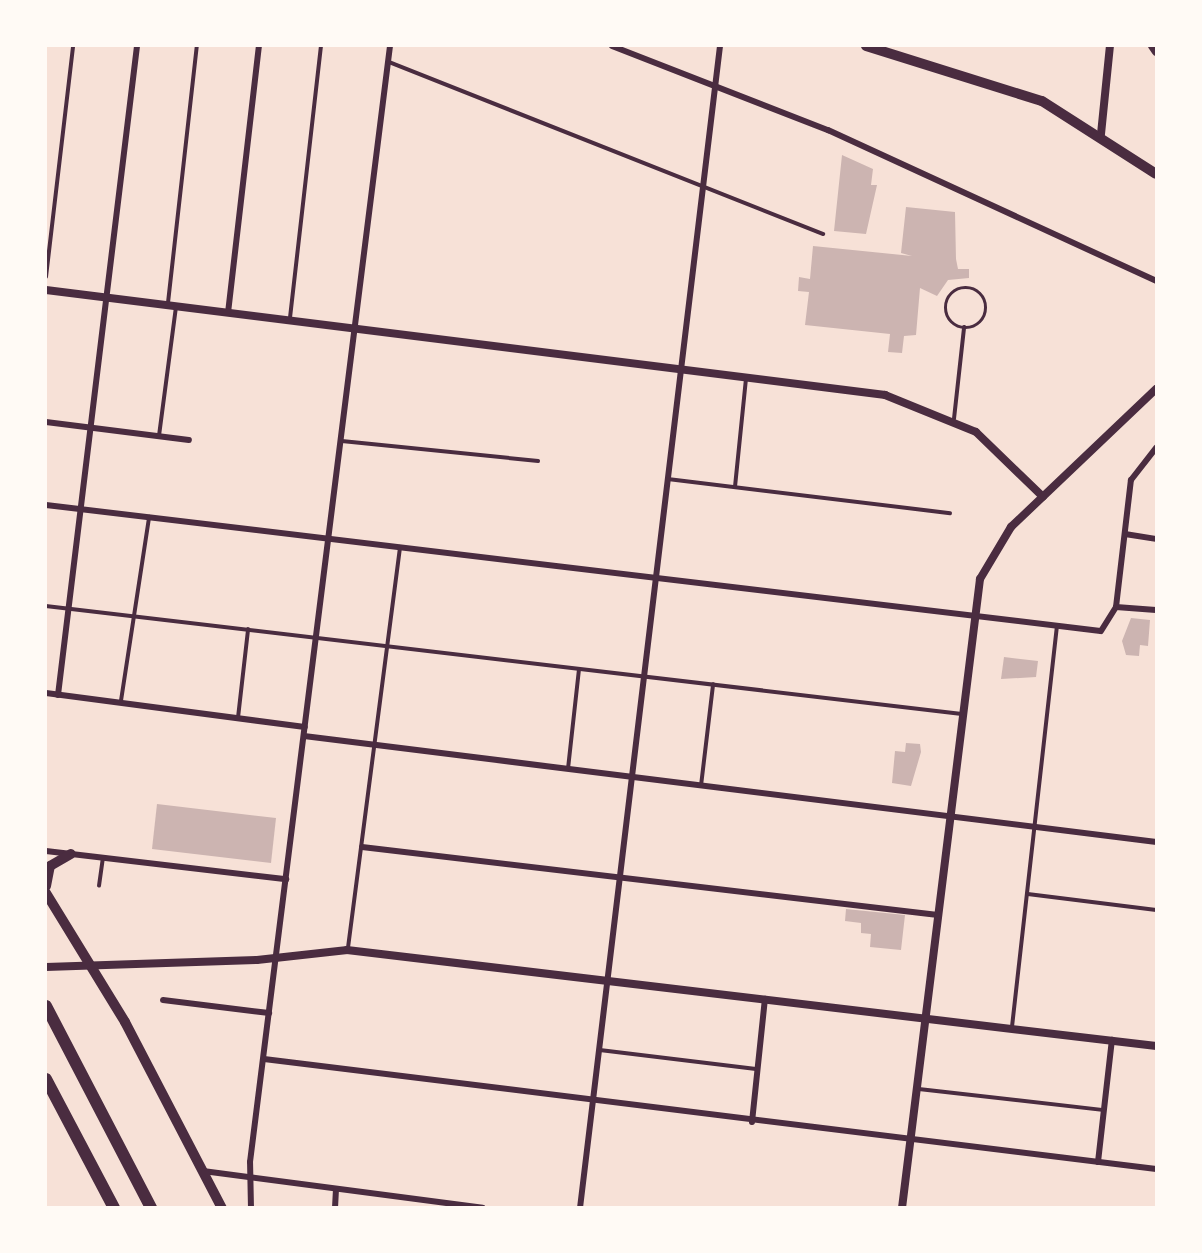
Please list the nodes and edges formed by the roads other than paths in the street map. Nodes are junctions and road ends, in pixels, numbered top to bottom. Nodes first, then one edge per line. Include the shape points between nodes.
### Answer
1 (73, 46) edge
2 (137, 46) edge
3 (197, 46) edge
4 (260, 46) edge
5 (321, 46) edge
6 (390, 46) edge
7 (612, 46) edge
8 (720, 46) edge
9 (866, 46) edge
10 (1110, 46) edge
11 (1152, 46) edge
12 (1157, 52) edge
13 (387, 62) junction
14 (714, 86) junction
15 (1101, 134) junction
16 (1157, 174) edge
17 (702, 185) junction
18 (823, 234) dead end
19 (46, 277) edge
20 (1154, 279) edge
21 (46, 290) edge
22 (105, 298) junction
23 (172, 306) junction
24 (228, 313) junction
25 (290, 320) junction
26 (353, 328) junction
27 (964, 328) junction
28 (680, 368) junction
29 (746, 374) junction
30 (1157, 389) edge
31 (954, 419) junction
32 (46, 422) edge
33 (89, 428) junction
34 (159, 436) junction
35 (189, 440) dead end
36 (340, 441) junction
37 (1157, 448) edge
38 (538, 461) dead end
39 (668, 479) junction
40 (734, 487) junction
41 (1044, 497) junction
42 (46, 505) edge
43 (79, 509) junction
44 (950, 513) dead end
45 (149, 517) junction
46 (1125, 534) junction
47 (1157, 538) edge
48 (328, 539) junction
49 (400, 547) junction
50 (656, 578) junction
51 (46, 606) edge
52 (1116, 607) junction
53 (68, 609) junction
54 (1157, 610) edge
55 (132, 616) junction
56 (972, 617) junction
57 (1057, 627) junction
58 (248, 629) junction
59 (316, 638) junction
60 (387, 646) junction
61 (579, 669) junction
62 (646, 677) junction
63 (713, 685) junction
64 (46, 693) edge
65 (58, 695) junction
66 (121, 703) junction
67 (962, 714) junction
68 (238, 718) junction
69 (305, 727) junction
70 (304, 736) junction
71 (374, 746) junction
72 (568, 769) junction
73 (634, 778) junction
74 (701, 786) junction
75 (949, 816) junction
76 (1035, 827) junction
77 (1157, 842) edge
78 (362, 847) junction
79 (46, 851) edge
80 (71, 854) junction
81 (103, 858) junction
82 (622, 877) junction
83 (286, 879) junction
84 (46, 886) edge
85 (99, 886) dead end
86 (46, 893) edge
87 (1028, 894) junction
88 (1157, 909) edge
89 (937, 915) junction
90 (347, 950) junction
91 (277, 957) junction
92 (93, 966) junction
93 (46, 967) edge
94 (608, 981) junction
95 (765, 999) junction
96 (163, 1000) dead end
97 (46, 1006) edge
98 (269, 1013) junction
99 (925, 1020) junction
100 (1011, 1029) junction
101 (1112, 1040) junction
102 (1157, 1046) edge
103 (600, 1050) junction
104 (264, 1059) junction
105 (758, 1069) junction
106 (46, 1079) edge
107 (917, 1089) junction
108 (593, 1098) junction
109 (1105, 1110) junction
110 (752, 1122) junction
111 (911, 1140) junction
112 (1098, 1162) junction
113 (1157, 1169) edge
114 (202, 1171) junction
115 (255, 1181) junction
116 (336, 1191) junction
117 (114, 1208) edge
118 (151, 1208) edge
119 (222, 1208) edge
120 (251, 1208) edge
121 (335, 1208) edge
122 (484, 1208) edge
123 (580, 1208) edge
124 (902, 1208) edge

1 - 19 lane
2 - 22 street
3 - 23 lane
4 - 24 street
5 - 25 lane
6 - 13 street
7 - 14 street
8 - 14 street
9 - 15 main road via 1003,85
10 - 15 street
11 - 12 street
13 - 17 lane
13 - 26 street
14 - 17 street
14 - 20 street via 828,130
15 - 16 main road
17 - 18 lane
17 - 28 street
21 - 22 street
22 - 23 street
22 - 33 street
23 - 24 street
23 - 34 lane
24 - 25 street
25 - 26 street
26 - 28 street
26 - 36 street
27 - 27 lane via 979,323 986,308 968,288 953,293 946,309
27 - 31 lane
28 - 29 street
28 - 39 street
29 - 31 street via 885,394
29 - 40 lane
30 - 41 street
31 - 41 street via 1012,461
32 - 33 street
33 - 34 street
33 - 43 street
34 - 35 street
36 - 38 lane
36 - 48 street
37 - 46 street via 1135,470
39 - 40 lane
39 - 50 street
40 - 44 lane
41 - 56 street via 997,544 980,579
42 - 43 street
43 - 45 street
43 - 53 street
45 - 48 street
45 - 55 lane
46 - 47 street
46 - 52 street
48 - 49 street
48 - 59 street
49 - 50 street
49 - 60 lane
50 - 56 street
50 - 62 street
51 - 53 lane
52 - 54 street
52 - 57 street via 1101,631
53 - 55 lane
53 - 65 street
55 - 58 lane
55 - 66 lane
56 - 57 street
56 - 67 street
57 - 76 lane
58 - 59 lane
58 - 68 lane
59 - 60 lane
59 - 69 street
60 - 61 lane
60 - 71 lane
61 - 62 lane
61 - 72 lane
62 - 63 lane
62 - 73 street
63 - 67 lane
63 - 74 lane
64 - 65 street
65 - 66 street
66 - 68 street
67 - 75 street
68 - 69 street
69 - 70 street
70 - 71 street
70 - 83 street
71 - 72 street
71 - 78 lane
72 - 73 street
73 - 74 street
73 - 82 street
74 - 75 street
75 - 76 street
75 - 89 street
76 - 77 street
76 - 87 lane
78 - 82 street
78 - 90 lane
79 - 80 street
80 - 81 street
80 - 84 main road via 50,866
81 - 83 street
81 - 85 lane
82 - 89 street
82 - 94 street
83 - 91 street
86 - 92 main road
87 - 88 lane
87 - 100 lane
89 - 99 street
90 - 91 street
90 - 94 street
91 - 92 street
91 - 98 street
92 - 93 street
92 - 114 main road
94 - 95 street
94 - 103 street
95 - 99 street
95 - 105 street
96 - 98 street
97 - 118 highway
98 - 104 street
99 - 100 street
99 - 107 street
100 - 101 street
101 - 102 street
101 - 109 street
103 - 105 lane
103 - 108 street
104 - 108 street
104 - 115 street via 250,1163
105 - 110 street
106 - 117 highway
107 - 109 lane
107 - 111 street
108 - 110 street via 601,1105
108 - 123 street
109 - 112 street
110 - 111 street
111 - 112 street
111 - 124 street
112 - 113 street
114 - 115 street
114 - 119 main road
115 - 116 street
115 - 120 street
116 - 121 street
116 - 122 street

